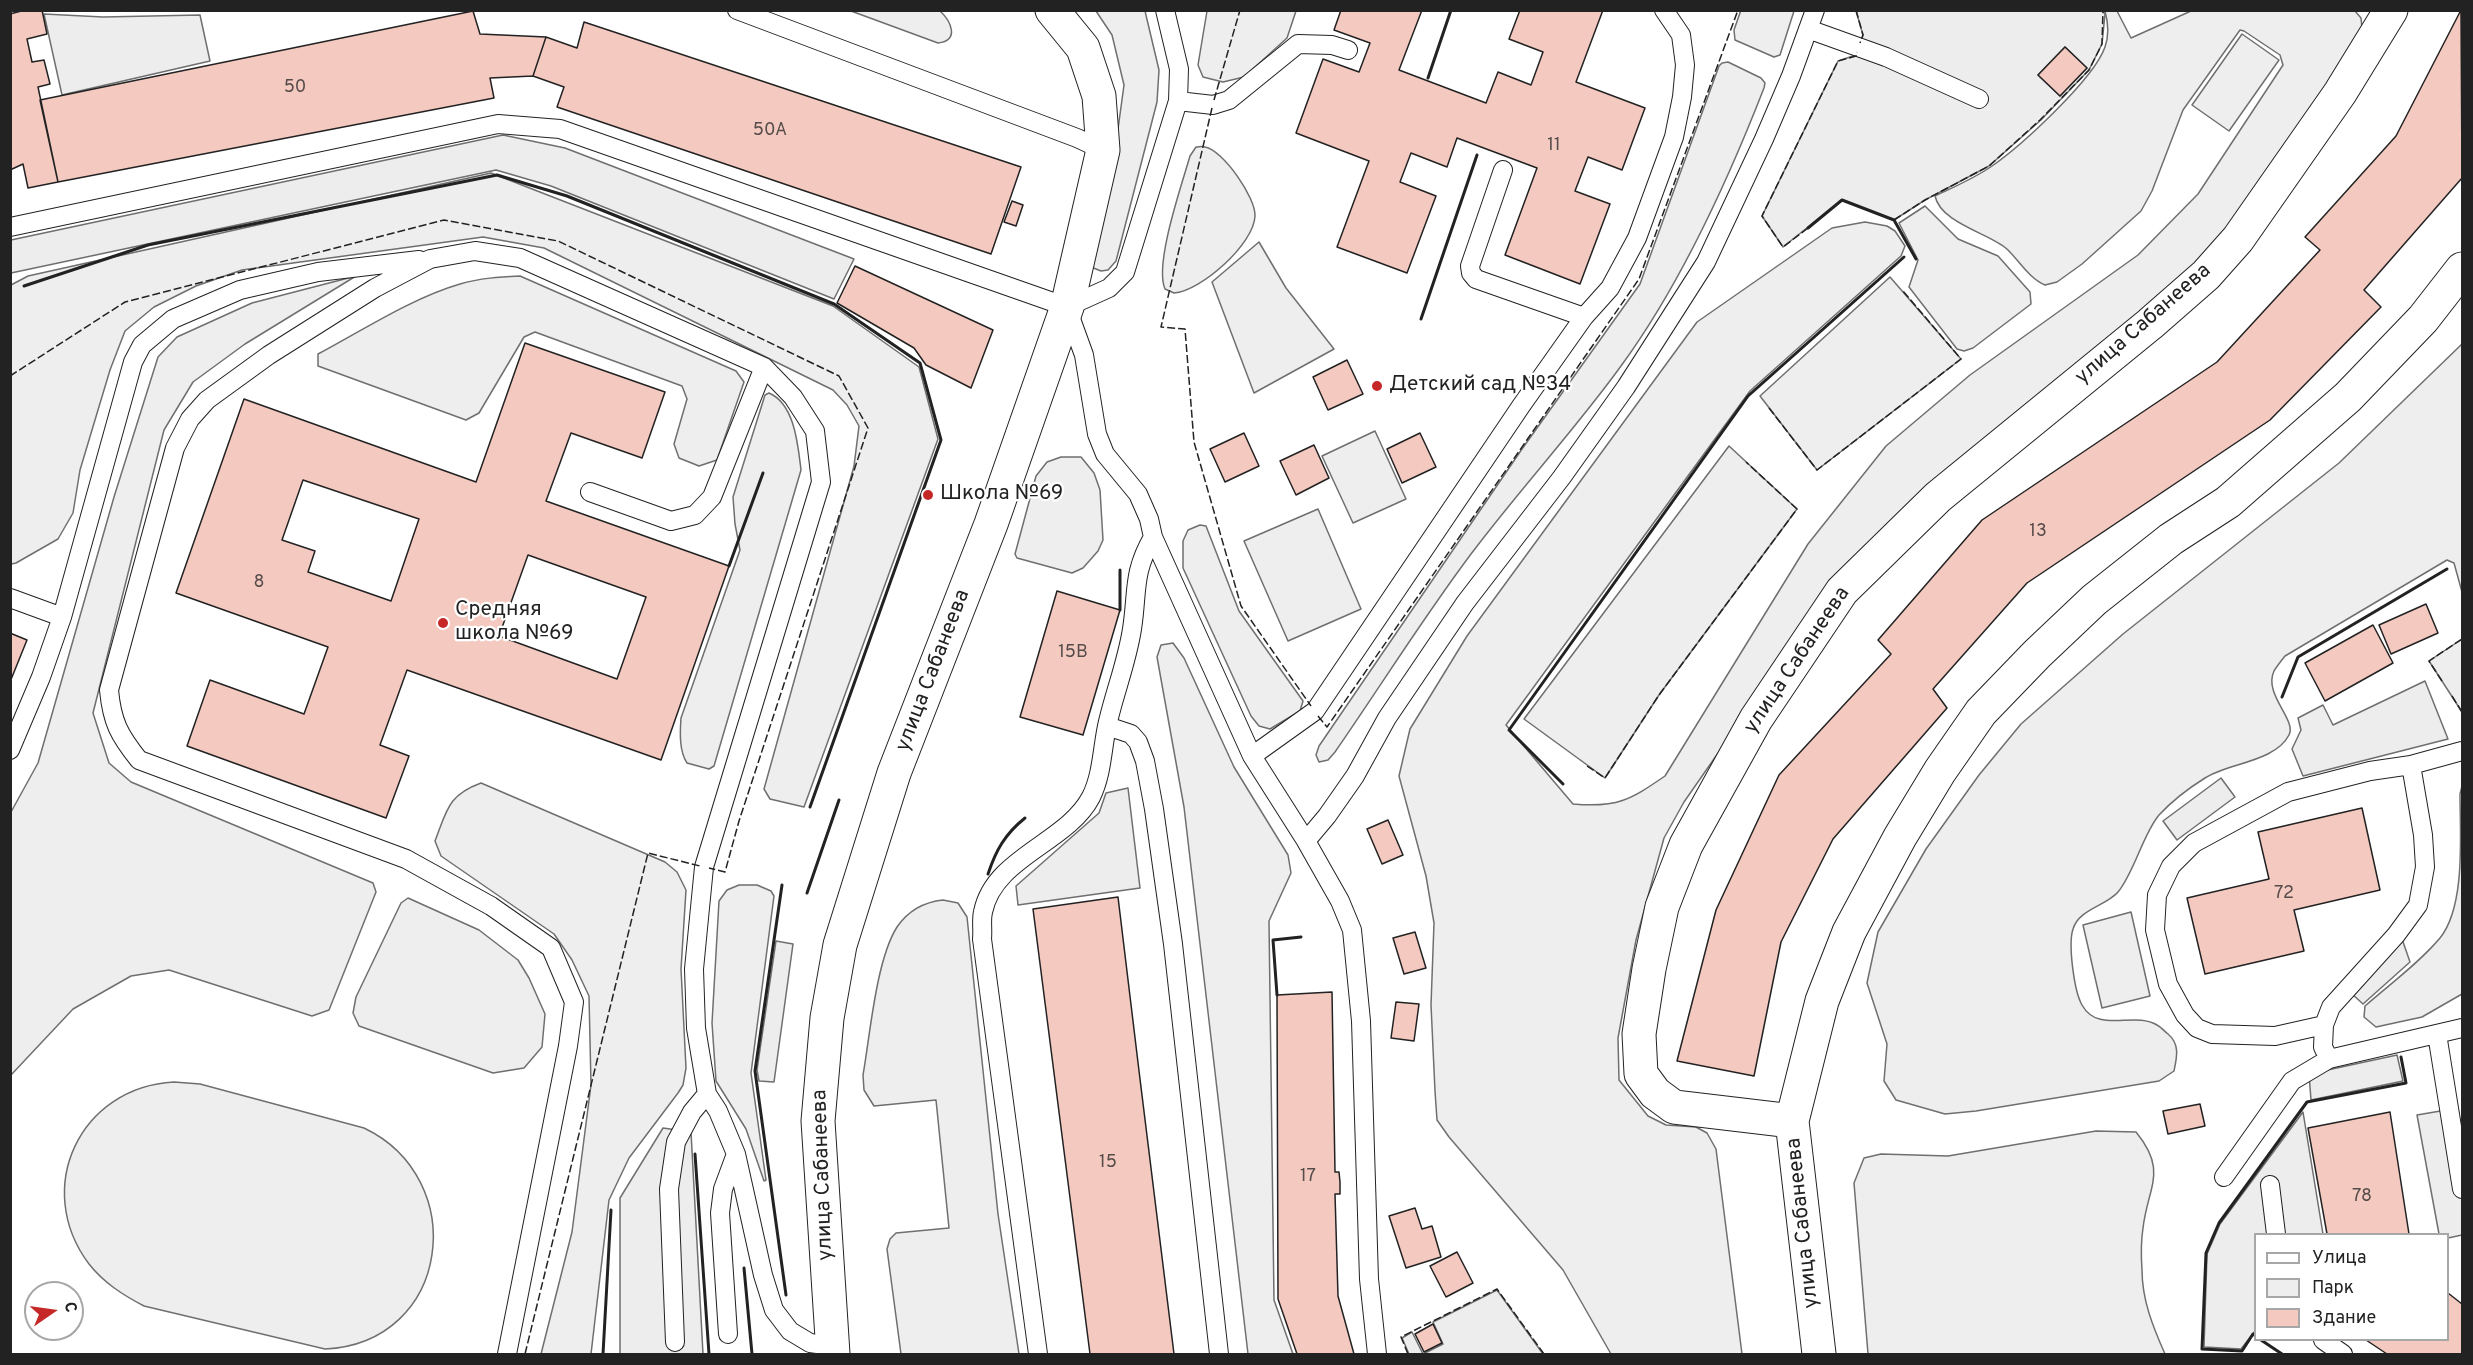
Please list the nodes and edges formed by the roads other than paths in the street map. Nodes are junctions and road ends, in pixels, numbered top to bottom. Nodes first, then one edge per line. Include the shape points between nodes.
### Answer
1 (737, 10) edge
2 (1052, 10) edge
3 (1165, 10) edge
4 (1664, 10) edge
5 (1815, 10) edge
6 (2391, 10) edge
7 (1808, 29) junction
8 (1348, 50) dead end
9 (1979, 99) dead end
10 (1178, 101) junction
11 (1103, 150) junction
12 (1503, 170) dead end
13 (10, 227) edge
14 (430, 259) junction
15 (2463, 269) edge
16 (1067, 307) junction
17 (1584, 317) junction
18 (764, 367) junction
19 (590, 492) dead end
20 (1153, 537) junction
21 (10, 598) edge
22 (62, 617) junction
23 (1107, 726) junction
24 (10, 750) edge
25 (2463, 751) edge
26 (1252, 756) junction
27 (2411, 765) junction
28 (1306, 841) junction
29 (2324, 1025) junction
30 (2463, 1028) edge
31 (2436, 1034) junction
32 (2330, 1059) junction
33 (707, 1094) junction
34 (1792, 1121) junction
35 (736, 1154) junction
36 (2224, 1177) dead end
37 (2270, 1185) dead end
38 (2463, 1189) edge
39 (2276, 1233) edge
40 (728, 1334) dead end
41 (2324, 1341) edge
42 (675, 1342) dead end
43 (833, 1350) edge
44 (507, 1354) edge
45 (1038, 1354) edge
46 (1219, 1354) edge
47 (1377, 1354) edge
48 (1819, 1354) edge
49 (2343, 1354) edge

1 - 11 lane
2 - 11 street, улица Сабанеева via 1083,48 1099,96
3 - 10 lane via 1179,69
4 - 17 lane via 1680,35 1685,65 1674,137 1637,238 1610,288
5 - 7 lane
6 - 34 street, улица Сабанеева via 2340,93 2251,219 2206,275 1938,497 1842,591 1756,719 1686,844 1662,907 1649,969 1639,1034 1641,1074 1655,1093 1674,1107
7 - 9 lane via 1886,57
7 - 28 lane via 1768,128 1706,262 1626,387 1465,603 1387,718 1355,776
8 - 10 lane via 1332,45 1298,44 1229,100 1213,105
10 - 16 lane via 1125,272 1109,288
11 - 16 street, улица Сабанеева
12 - 17 lane via 1470,266 1471,273 1476,279
13 - 16 lane via 498,124 560,129
14 - 18 lane via 475,251 520,258
14 - 22 lane via 318,272 240,290 173,319 142,345 133,362
14 - 44 lane via 375,288 269,355 207,400 190,419 175,448 109,690 111,714 121,738 139,760 406,858 491,906 551,948 574,1002
15 - 34 street via 2423,319 2349,397 2228,502 2172,539 2094,600 1981,712 1940,771 1849,932 1822,1001
16 - 20 lane via 1084,355 1097,434 1105,453 1138,494
16 - 43 street, улица Сабанеева via 991,524 894,773 840,945 827,1018 818,1121
17 - 26 lane via 1315,711
18 - 19 lane via 712,497 695,515 671,521
18 - 33 lane via 793,396 815,431 821,482 704,867 694,969 696,1028
20 - 23 lane via 1137,572 1132,629
20 - 26 lane
21 - 22 lane
22 - 24 lane
23 - 45 lane via 1098,781 1090,799 1074,820 1015,864 991,892 983,912 982,939
23 - 46 lane via 1131,734 1138,742 1154,809
25 - 27 lane
26 - 28 lane
27 - 29 lane via 2425,867 2418,905 2331,1007
27 - 29 lane via 2288,792 2194,843 2171,866 2157,895 2155,930 2168,984 2185,1016 2197,1028 2212,1034 2275,1036
28 - 47 lane via 1352,930 1361,1021 1370,1279
29 - 32 lane via 2323,1047
30 - 31 lane
31 - 32 lane
31 - 38 lane
32 - 36 lane via 2292,1081
33 - 35 lane
33 - 42 lane via 676,1142 669,1189
34 - 48 street, улица Сабанеева
35 - 40 lane via 723,1189 720,1213
35 - 43 lane via 774,1310 790,1331
37 - 39 lane
41 - 49 lane

